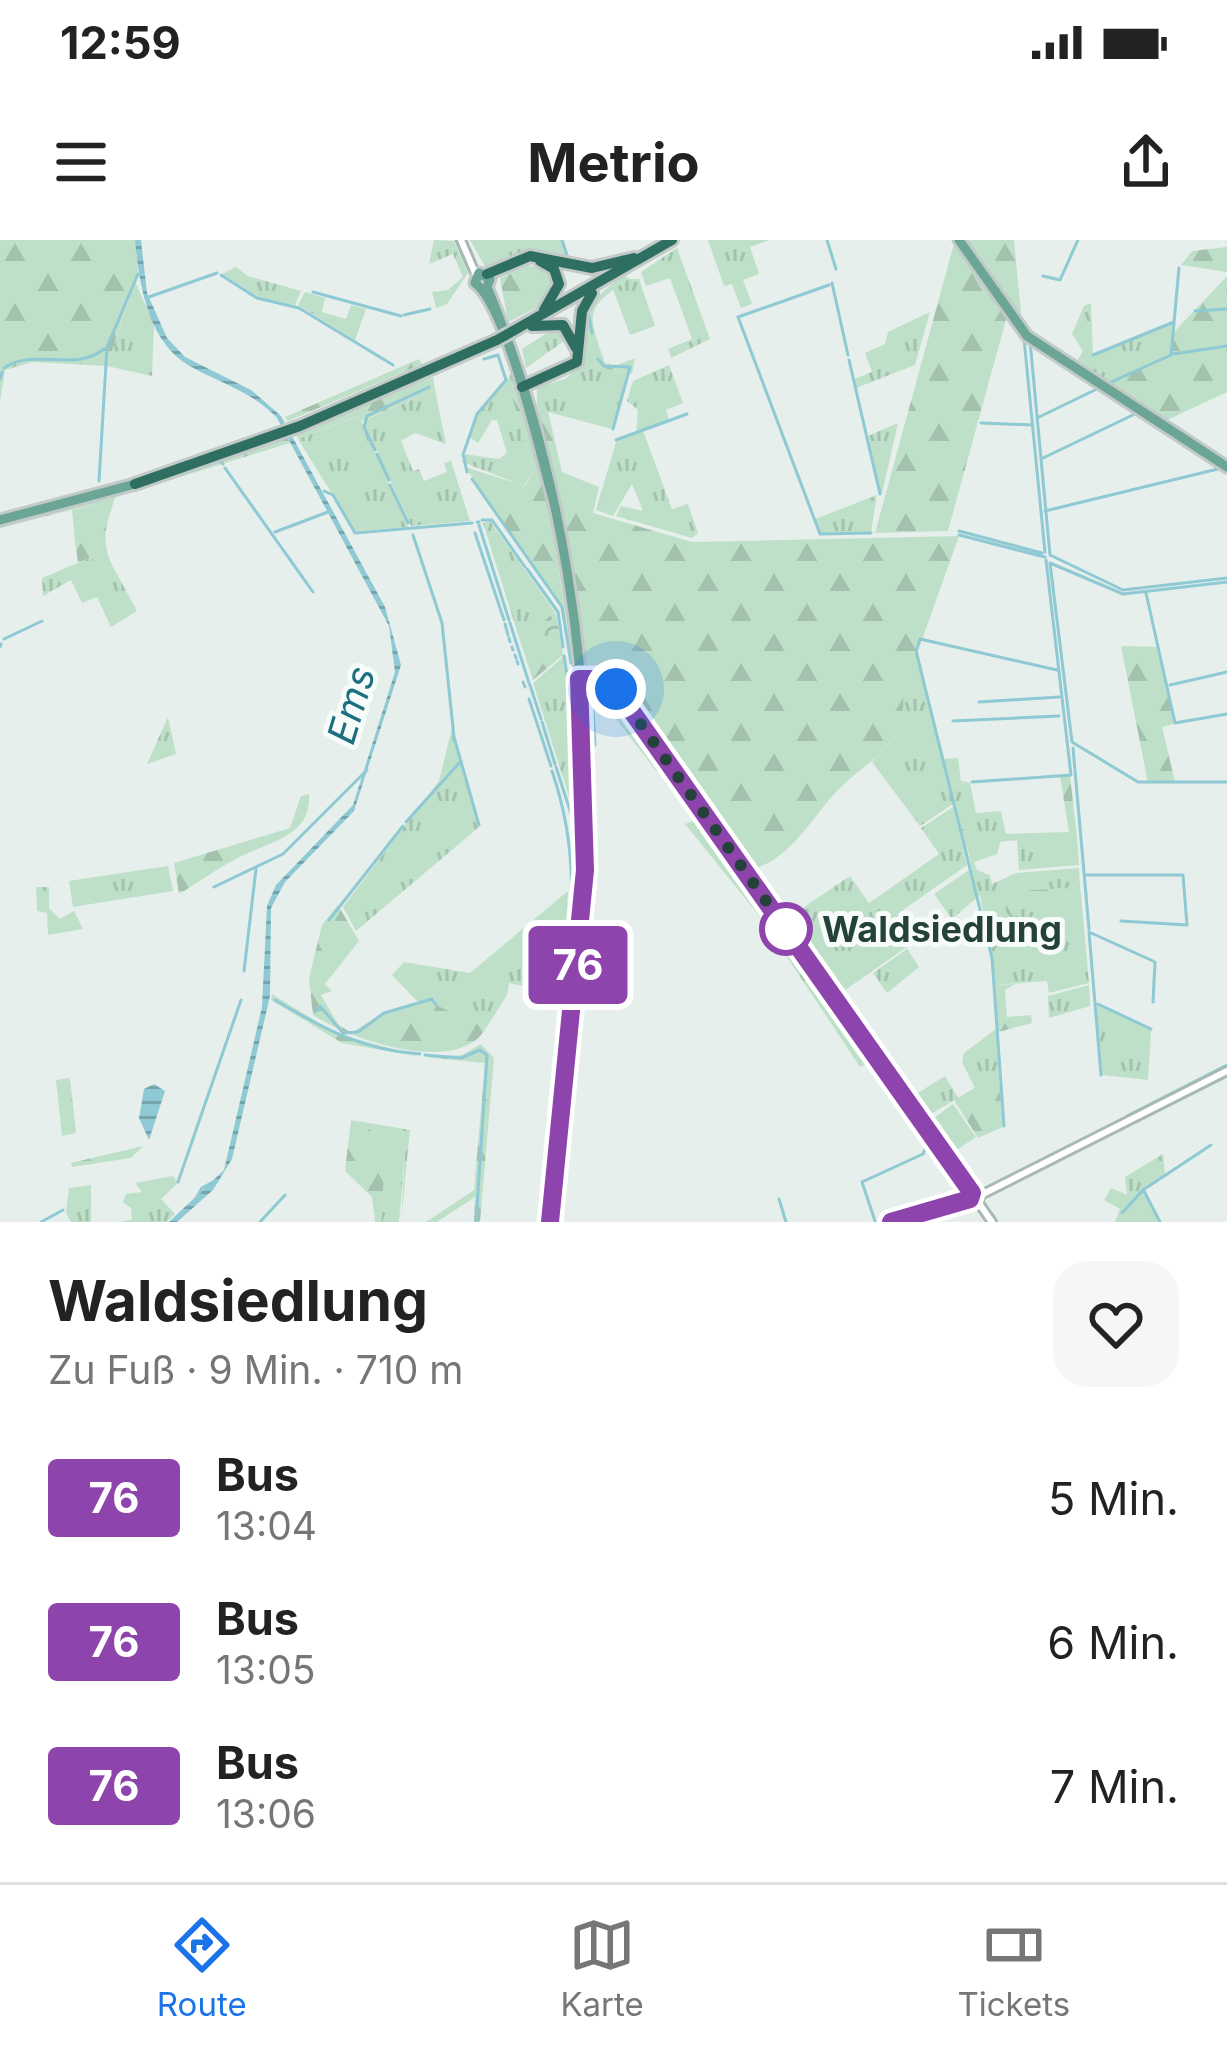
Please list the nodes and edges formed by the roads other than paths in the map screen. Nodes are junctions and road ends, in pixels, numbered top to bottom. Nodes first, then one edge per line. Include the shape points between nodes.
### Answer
1 (462, 240) edge
2 (662, 240) edge
3 (672, 240) edge
4 (959, 240) edge
5 (634, 258) junction
6 (484, 279) junction
7 (600, 285) junction
8 (544, 310) junction
9 (514, 329) junction
10 (525, 386) junction
11 (1227, 467) edge
12 (135, 484) joint
13 (0, 520) edge
14 (578, 671) junction
15 (1227, 1071) edge
16 (975, 1198) junction
17 (550, 1222) edge
18 (890, 1222) edge
19 (992, 1222) edge

1 - 6 street
2 - 5 highway
3 - 7 highway
4 - 11 main road via 1028,336
5 - 6 highway via 592,268 536,256
5 - 8 highway
6 - 8 highway via 528,261 547,263 559,284
6 - 10 main road
7 - 9 highway
7 - 10 highway via 583,307 577,362
8 - 9 highway
9 - 10 highway via 559,323 576,343 566,366
9 - 12 highway, bridge via 299,424
10 - 14 main road via 552,496
12 - 13 main road
14 - 16 street via 616,689
14 - 17 main road via 585,866
15 - 16 street
16 - 18 street
16 - 19 street

